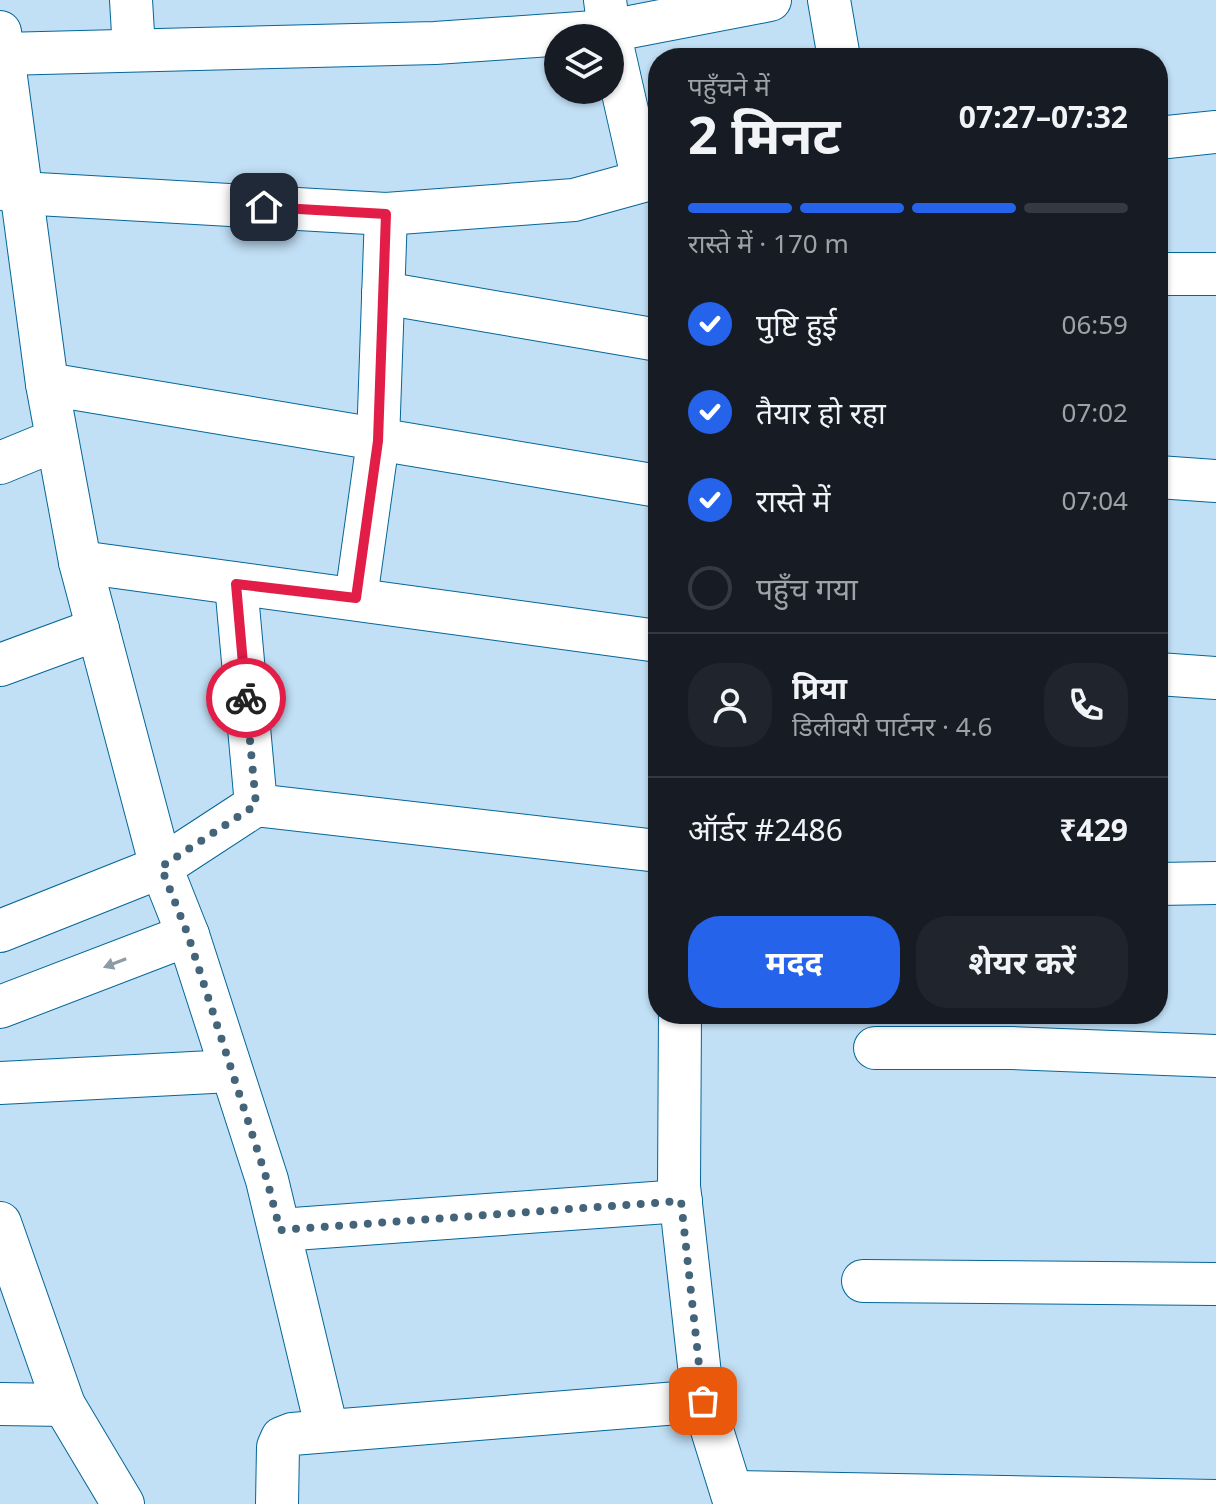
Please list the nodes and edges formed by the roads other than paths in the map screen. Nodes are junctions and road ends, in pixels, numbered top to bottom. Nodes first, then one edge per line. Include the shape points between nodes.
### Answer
1 (131, 0) edge
2 (770, 0) edge
3 (829, 0) edge
4 (607, 15) edge
5 (2, 43) edge
6 (837, 48) edge
7 (134, 50) junction
8 (1216, 132) edge
9 (1168, 137) edge
10 (648, 173) edge
11 (648, 182) edge
12 (10, 191) edge
13 (386, 214) junction
14 (1168, 274) edge
15 (1216, 274) edge
16 (383, 293) junction
17 (648, 338) edge
18 (47, 384) junction
19 (56, 440) junction
20 (378, 441) junction
21 (0, 463) edge
22 (1168, 478) edge
23 (1216, 481) edge
24 (648, 484) edge
25 (80, 562) junction
26 (236, 584) junction
27 (356, 598) junction
28 (98, 629) junction
29 (648, 640) edge
30 (0, 665) edge
31 (1168, 675) edge
32 (1216, 678) edge
33 (256, 805) junction
34 (648, 850) edge
35 (161, 867) junction
36 (1216, 883) edge
37 (1168, 884) edge
38 (0, 931) edge
39 (188, 935) junction
40 (0, 1007) edge
41 (680, 1024) edge
42 (1012, 1031) edge
43 (875, 1048) dead end
44 (1216, 1056) edge
45 (231, 1071) junction
46 (0, 1083) edge
47 (681, 1201) junction
48 (0, 1223) edge
49 (280, 1230) junction
50 (863, 1281) dead end
51 (1216, 1284) edge
52 (703, 1401) junction
53 (0, 1404) edge
54 (64, 1405) junction
55 (327, 1430) junction
56 (733, 1498) edge
57 (1216, 1501) edge
58 (123, 1504) edge
59 (277, 1504) edge

1 - 7 street
2 - 4 street
3 - 6 street
4 - 7 street via 435,43
4 - 10 street
5 - 7 street
5 - 12 street
8 - 9 street
11 - 13 street via 574,200
12 - 13 street
12 - 18 street
13 - 16 street
14 - 15 street
16 - 17 street
16 - 20 street
18 - 19 street
18 - 20 street
19 - 21 street
19 - 25 street
20 - 24 street
20 - 27 street
22 - 23 street
25 - 26 street
25 - 28 street
26 - 27 street
26 - 33 street
27 - 29 street
28 - 30 street
28 - 35 street
31 - 32 street
33 - 34 street
33 - 35 street
35 - 38 street
35 - 39 street
36 - 37 street
39 -> 40 street
39 - 45 street
41 - 47 street
42 - 43 street
42 - 44 street
45 - 46 street
45 - 49 street
47 - 49 street
47 - 52 street
48 - 54 street
49 - 55 street
50 - 51 street
52 - 55 street
52 - 56 street
53 - 54 street
54 - 58 street
55 - 59 street via 282,1438
56 - 57 street

